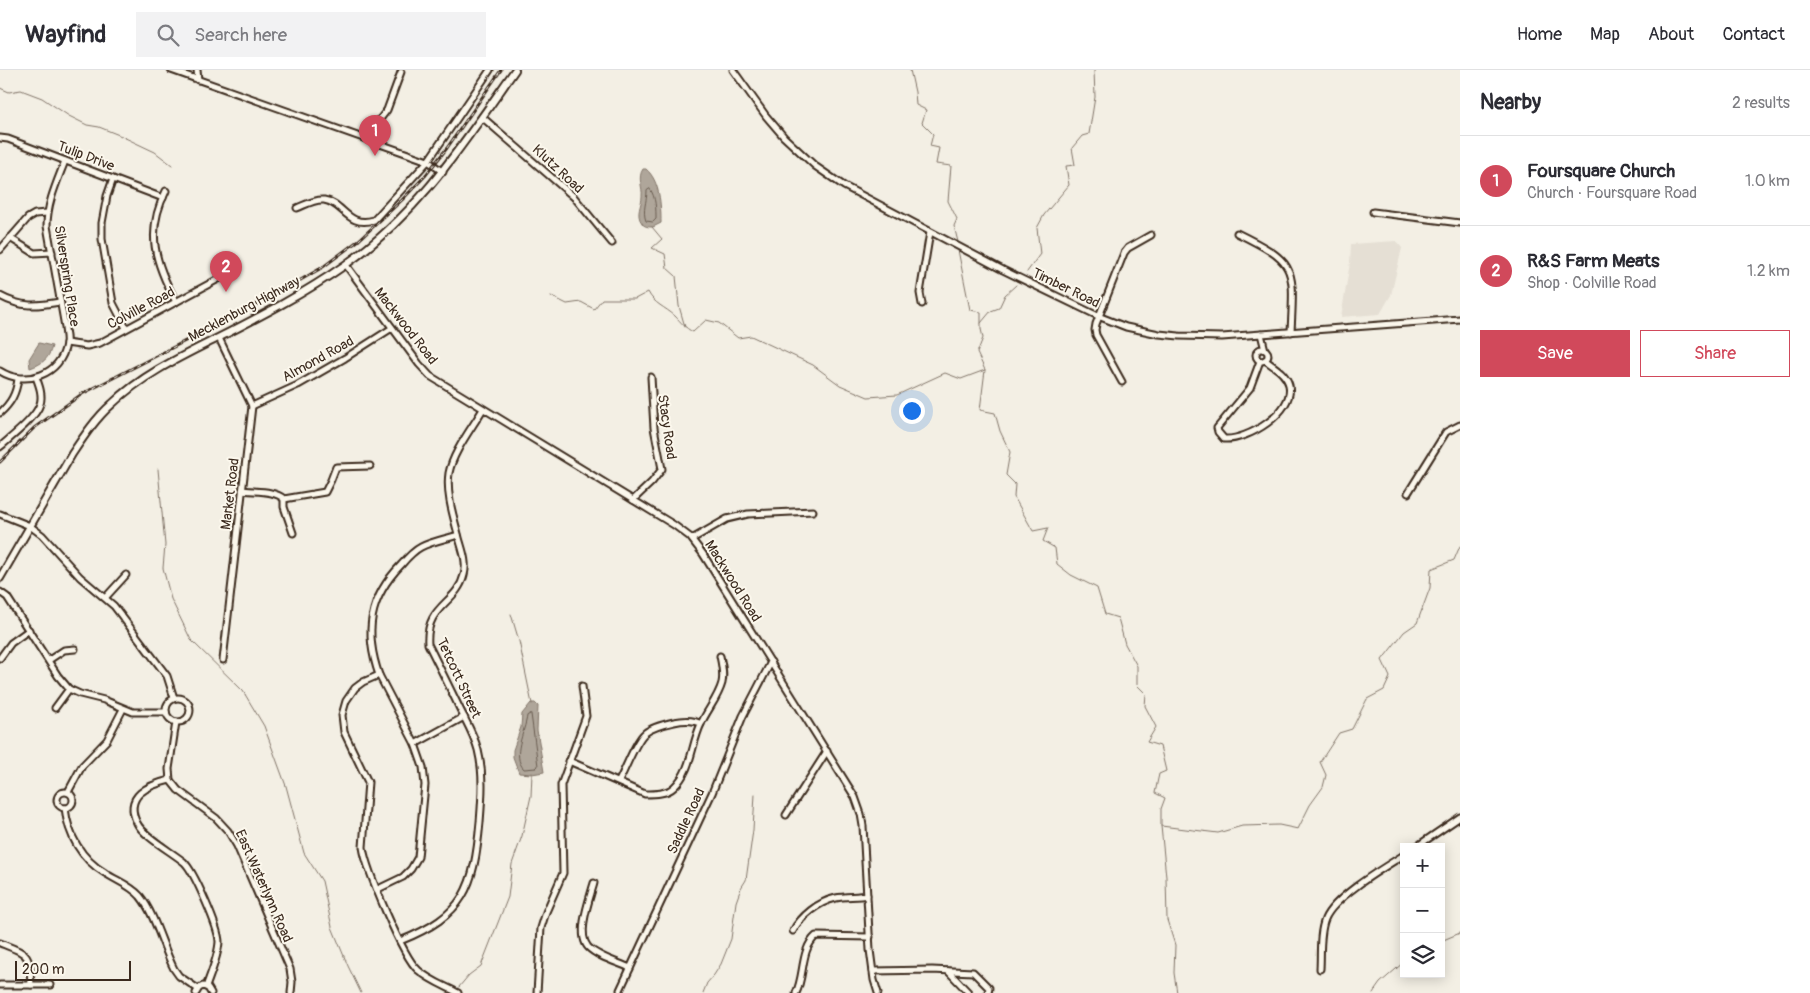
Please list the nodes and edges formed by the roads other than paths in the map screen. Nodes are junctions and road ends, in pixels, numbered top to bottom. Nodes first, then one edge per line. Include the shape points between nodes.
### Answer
1 (171, 70) edge
2 (197, 70) edge
3 (490, 70) edge
4 (515, 70) edge
5 (733, 70) edge
6 (401, 72) dead end
7 (198, 80) junction
8 (482, 117) junction
9 (0, 138) edge
10 (368, 139) junction
11 (65, 161) junction
12 (428, 161) junction
13 (443, 172) junction
14 (113, 179) junction
15 (166, 191) dead end
16 (163, 198) junction
17 (297, 208) dead end
18 (1372, 212) dead end
19 (47, 214) junction
20 (1460, 223) edge
21 (930, 232) junction
22 (1237, 233) dead end
23 (1151, 235) dead end
24 (10, 238) junction
25 (612, 243) dead end
26 (0, 250) edge
27 (52, 252) junction
28 (346, 265) junction
29 (222, 277) dead end
30 (0, 296) edge
31 (60, 302) junction
32 (176, 302) junction
33 (922, 304) dead end
34 (1098, 316) junction
35 (1460, 319) edge
36 (126, 328) junction
37 (392, 328) junction
38 (1291, 332) junction
39 (1261, 337) junction
40 (218, 338) junction
41 (66, 343) junction
42 (1262, 350) junction
43 (1263, 360) junction
44 (0, 371) edge
45 (36, 377) junction
46 (651, 377) dead end
47 (18, 378) junction
48 (1122, 382) dead end
49 (252, 406) junction
50 (483, 409) junction
51 (0, 413) edge
52 (1460, 425) edge
53 (0, 447) edge
54 (370, 466) dead end
55 (242, 490) junction
56 (1408, 492) dead end
57 (284, 499) junction
58 (633, 500) junction
59 (813, 512) dead end
60 (0, 514) edge
61 (30, 526) junction
62 (293, 533) dead end
63 (458, 535) junction
64 (692, 539) junction
65 (126, 575) dead end
66 (0, 578) edge
67 (0, 592) edge
68 (105, 598) junction
69 (29, 630) junction
70 (75, 649) dead end
71 (720, 656) dead end
72 (0, 658) edge
73 (49, 660) junction
74 (223, 660) dead end
75 (771, 662) junction
76 (379, 675) junction
77 (582, 686) dead end
78 (69, 688) junction
79 (174, 698) junction
80 (55, 708) dead end
81 (123, 709) junction
82 (166, 712) junction
83 (464, 718) junction
84 (176, 722) junction
85 (701, 724) junction
86 (415, 744) junction
87 (827, 751) junction
88 (569, 761) junction
89 (170, 780) junction
90 (619, 781) junction
91 (68, 792) junction
92 (65, 808) junction
93 (786, 815) dead end
94 (1460, 817) edge
95 (1422, 843) edge
96 (1400, 858) edge
97 (594, 883) dead end
98 (378, 889) junction
99 (867, 895) junction
100 (792, 931) dead end
101 (870, 937) junction
102 (400, 941) junction
103 (0, 943) edge
104 (630, 968) junction
105 (1320, 969) dead end
106 (948, 970) junction
107 (873, 971) junction
108 (0, 985) edge
109 (31, 985) junction
110 (50, 985) dead end
111 (206, 987) junction
112 (620, 990) dead end
113 (197, 991) edge
114 (211, 993) edge
115 (292, 993) edge
116 (458, 993) edge
117 (537, 993) edge
118 (796, 993) edge
119 (878, 993) edge
120 (969, 993) edge
121 (988, 993) edge

1 - 7 street
2 - 7 street
3 - 12 street
4 - 8 main road, Mecklenburg Highway
5 - 21 street, Timber Road via 766,116 815,166 855,193
6 - 10 street via 387,110
7 - 10 street
8 - 13 main road, Mecklenburg Highway
8 - 25 street, Klutz Road via 574,197
9 - 11 street, Tulip Drive
10 - 12 street
11 - 14 street, Tulip Drive
11 - 19 street, Silverspring Place
12 - 13 street
12 - 17 street via 374,220 353,220 326,200 315,200
13 - 28 main road, Mecklenburg Highway via 415,205
14 - 16 street, Tulip Drive
14 - 36 street via 102,223 102,239 113,303
15 - 16 street
16 - 32 street via 156,217 154,238 161,273
18 - 20 street
19 - 24 street via 28,218
19 - 27 street, Silverspring Place
21 - 33 street via 920,293
21 - 34 street, Timber Road
22 - 38 street via 1278,254 1288,267 1292,287
23 - 34 street via 1124,253
24 - 26 street
24 - 27 street via 34,253
27 - 31 street, Silverspring Place
28 - 37 street, Mackwood Road
28 - 40 main road, Mecklenburg Highway via 316,285
29 - 32 street, Colville Road
30 - 31 street via 27,306
31 - 41 street, Silverspring Place
32 - 36 street, Colville Road
34 - 39 street, Timber Road via 1126,327 1166,335
34 - 48 street via 1096,335
35 - 38 street, Timber Road
36 - 41 street, Colville Road via 87,346
37 - 49 street, Almond Road via 298,385
37 - 50 street, Mackwood Road via 430,376
38 - 39 street, Timber Road
39 - 42 street
40 - 49 street
40 - 61 main road, Mecklenburg Highway via 160,369 112,403 84,436
41 - 45 street, Silverspring Place via 56,364
42 - 43 street via 1268,355
42 - 43 street via 1256,352 1256,356
43 - 43 street via 1280,371 1288,384 1290,392 1284,409 1249,433 1224,439 1217,428 1250,388
44 - 47 street
45 - 47 street
45 - 53 street via 41,396 37,412
46 - 58 street, Stacy Road via 654,428 662,468
47 - 51 street via 12,401
49 - 55 street, Market Road
50 - 58 street, Mackwood Road
50 - 63 street, Tetcott Street via 457,451 449,475 449,493
52 - 56 street via 1446,432
54 - 57 street via 336,467 325,492
55 - 57 street via 272,493
55 - 74 street, Market Road
57 - 62 street
58 - 64 street, Mackwood Road
59 - 64 street via 748,514 727,519
60 - 61 street
61 - 66 main road, Mecklenburg Highway
61 - 68 street
63 - 76 street via 416,550 382,590 373,610 370,630
63 - 83 street, Tetcott Street via 466,562 464,577 432,617 427,635 428,644
64 - 75 street, Mackwood Road
65 - 68 street
67 - 69 street via 7,597
68 - 79 street via 167,676
69 - 72 street via 11,643
69 - 73 street
70 - 73 street via 64,650
71 - 85 street via 722,683
73 - 78 street
75 - 87 street, Mackwood Road
75 - 104 street, Saddle Road via 740,722 712,793
76 - 86 street
76 - 98 street via 355,688 342,715 344,732 368,782 363,847
77 - 88 street via 586,716
78 - 80 street
78 - 81 street
79 - 82 street via 168,703
79 - 84 street via 184,699 191,710 186,719
81 - 82 street via 139,713
81 - 91 street via 107,740 82,766
82 - 84 street
83 - 86 street
83 - 102 street, Tetcott Street via 478,749 482,775 472,876 466,891 449,914
84 - 89 street
85 - 90 street via 684,720 646,732
85 - 90 street via 689,763 681,780 672,789 645,794
86 - 98 street via 425,786 418,858 403,877
87 - 93 street
87 - 99 street, Mackwood Road via 855,797 861,814
88 - 90 street
88 - 117 street via 561,785 563,873 541,928
89 - 111 street via 153,784 140,793 134,806 134,816 142,830 188,867 216,928 218,946
89 - 115 street, East Waterlynn Road via 178,790 220,822 237,846 290,970
91 - 92 street via 73,802
91 - 92 street via 61,793 57,799 58,804
92 - 113 street via 72,837 83,854 96,867 139,896 149,911 174,969
94 - 95 street
96 - 105 street via 1330,909 1322,929
97 - 104 street via 584,924 586,945
98 - 102 street
99 - 100 street via 836,898 818,905
99 - 101 street, Mackwood Road
101 - 107 street, Mackwood Road
101 - 118 street via 816,936 805,954
102 - 116 street via 418,970
103 - 109 street via 27,955
104 - 112 street, Saddle Road
106 - 107 street
106 - 120 street
106 - 121 street via 973,972 988,988
107 - 119 street, Mackwood Road
108 - 109 street
109 - 110 street
111 - 113 street
111 - 114 street

